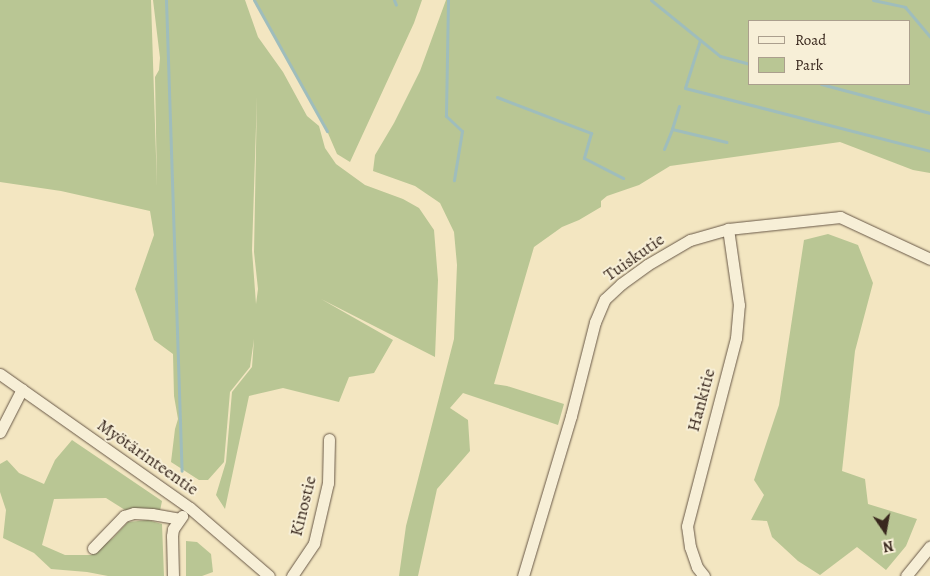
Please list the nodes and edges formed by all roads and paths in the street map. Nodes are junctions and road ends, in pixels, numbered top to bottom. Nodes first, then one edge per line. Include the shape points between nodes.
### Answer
1 (728, 229) junction
2 (930, 259) edge
3 (0, 374) edge
4 (22, 389) junction
5 (0, 432) edge
6 (329, 439) dead end
7 (190, 508) junction
8 (179, 519) junction
9 (930, 546) edge
10 (93, 548) dead end
11 (173, 576) edge
12 (269, 576) edge
13 (292, 576) edge
14 (524, 576) edge
15 (704, 576) edge
16 (906, 576) edge

1 - 2 street, Tuiskutie via 840,217
1 - 14 street, Tuiskutie via 690,240 646,265 605,299
1 - 15 street, Hankitie via 740,305 736,338 687,526 690,547
3 - 4 street, Myötärinteentie
4 - 5 street
4 - 7 street, Myötärinteentie
6 - 13 street, Kinostie via 328,483 314,543
7 - 8 street
7 - 12 street, Myötärinteentie
8 - 10 street via 134,513 124,516
8 - 11 street via 172,536
9 - 16 street

